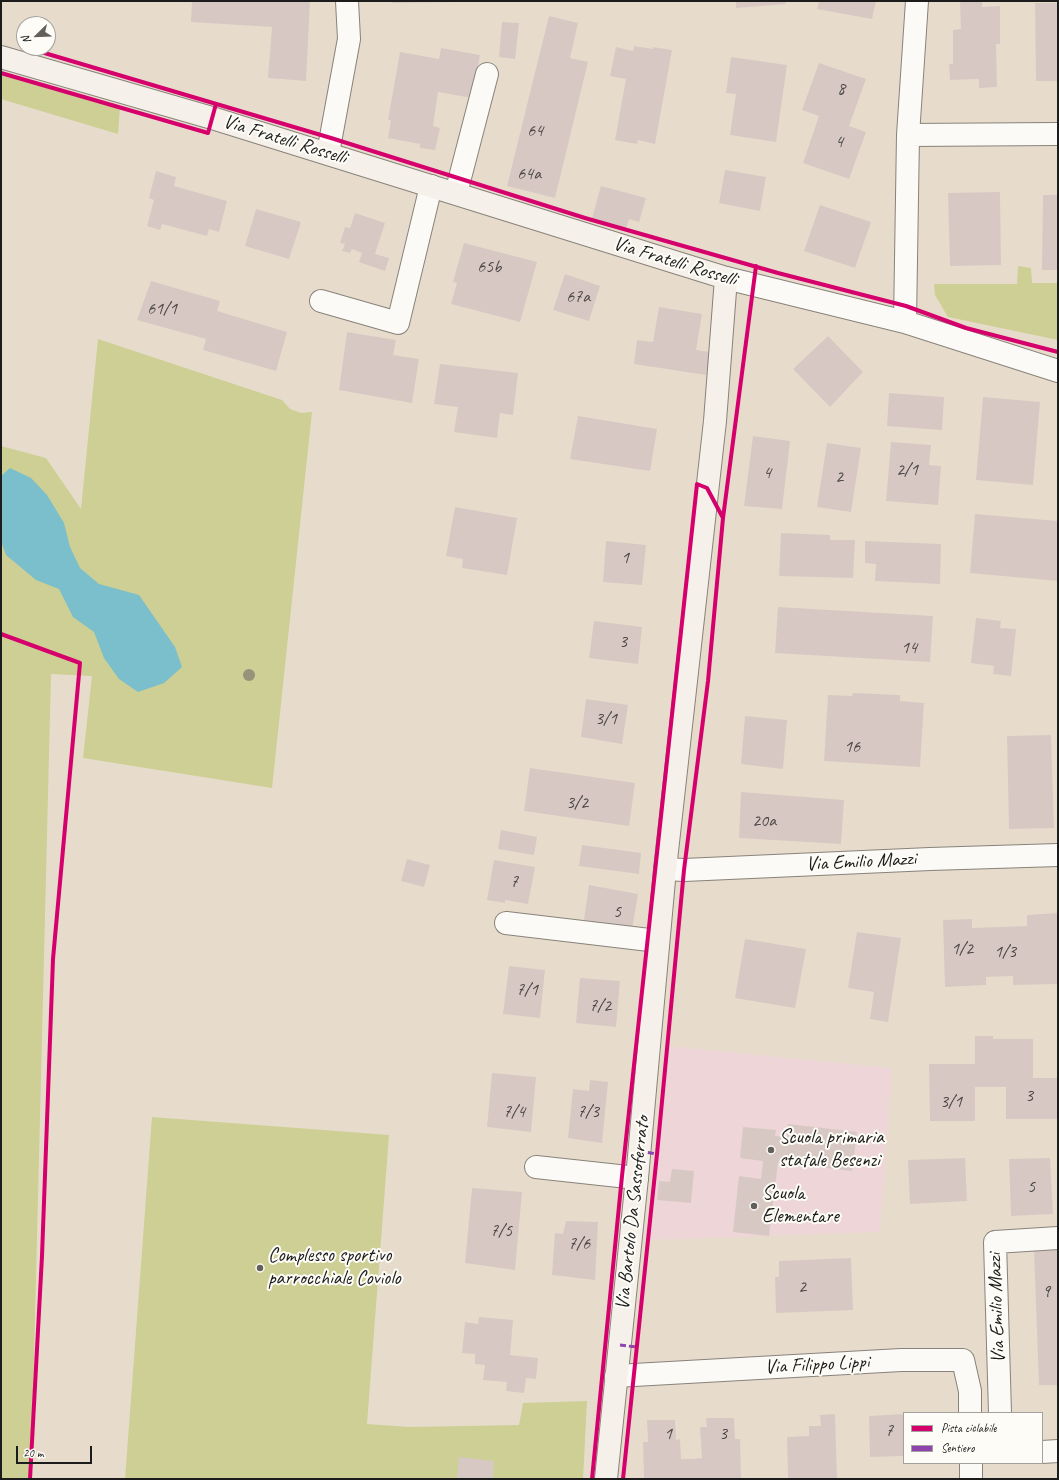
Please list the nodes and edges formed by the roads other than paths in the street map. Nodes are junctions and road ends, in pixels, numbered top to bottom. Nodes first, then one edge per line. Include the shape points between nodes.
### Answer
1 (347, 1) edge
2 (918, 1) edge
3 (1, 57) edge
4 (487, 74) dead end
5 (1058, 134) edge
6 (908, 135) junction
7 (328, 153) junction
8 (431, 186) junction
9 (456, 194) junction
10 (726, 278) junction
11 (321, 301) dead end
12 (905, 322) junction
13 (1058, 371) edge
14 (1058, 855) edge
15 (665, 869) junction
16 (506, 923) dead end
17 (658, 941) junction
18 (536, 1167) dead end
19 (636, 1178) junction
20 (1058, 1238) edge
21 (616, 1376) junction
22 (970, 1412) edge
23 (1000, 1412) edge
24 (1058, 1451) edge
25 (1043, 1452) edge
26 (971, 1464) edge
27 (606, 1479) edge
28 (971, 1479) edge

1 - 7 street via 349,39
2 - 6 street
3 - 7 street, Via Fratelli Rosselli
4 - 9 street
5 - 6 street
6 - 12 street
7 - 8 street, Via Fratelli Rosselli
8 - 9 street, Via Fratelli Rosselli
8 - 11 street via 398,323
9 - 10 street, Via Fratelli Rosselli
10 - 12 street, Via Fratelli Rosselli
10 - 15 street, Via Bartolo Da Sassoferrato via 715,421
12 - 13 street, Via Fratelli Rosselli
14 - 15 street, Via Emilio Mazzi
15 - 17 street, Via Bartolo Da Sassoferrato
16 - 17 street
17 - 19 street, Via Bartolo Da Sassoferrato
18 - 19 street
19 - 21 street, Via Bartolo Da Sassoferrato
20 - 23 street, Via Emilio Mazzi via 995,1242
21 - 22 street, Via Filippo Lippi via 901,1360 963,1360 970,1391
21 - 27 street, Via Bartolo Da Sassoferrato
24 - 25 street
26 - 28 street

